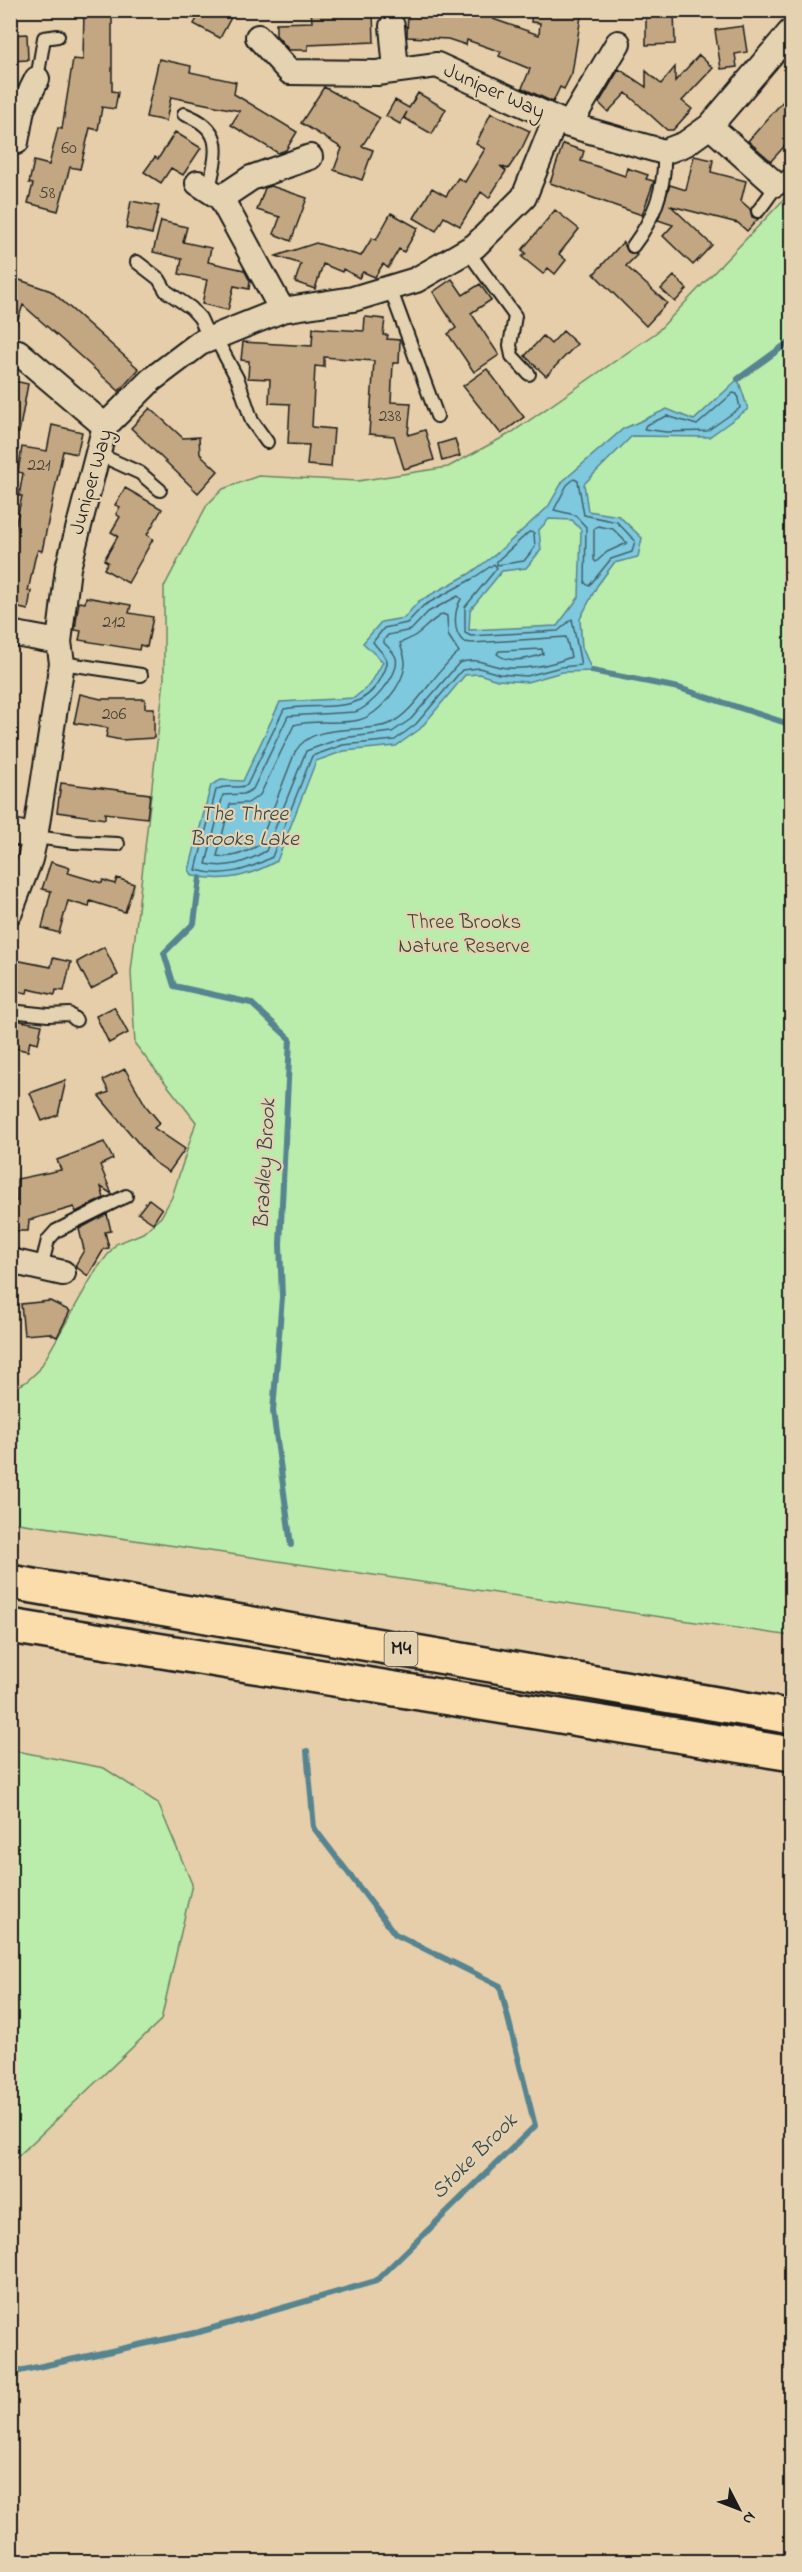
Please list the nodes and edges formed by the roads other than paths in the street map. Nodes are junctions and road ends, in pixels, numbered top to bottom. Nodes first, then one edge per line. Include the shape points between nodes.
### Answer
1 (392, 26) dead end
2 (792, 30) edge
3 (58, 36) dead end
4 (258, 37) dead end
5 (618, 43) dead end
6 (396, 70) junction
7 (37, 79) joint
8 (16, 108) edge
9 (184, 114) dead end
10 (562, 123) junction
11 (710, 126) junction
12 (16, 142) dead end
13 (664, 152) junction
14 (310, 157) dead end
15 (783, 178) edge
16 (210, 190) junction
17 (759, 211) dead end
18 (633, 246) dead end
19 (467, 250) junction
20 (137, 262) dead end
21 (390, 288) junction
22 (282, 310) junction
23 (212, 339) junction
24 (10, 351) edge
25 (529, 374) dead end
26 (437, 416) dead end
27 (105, 426) junction
28 (267, 442) dead end
29 (98, 454) junction
30 (160, 490) dead end
31 (10, 633) edge
32 (61, 653) junction
33 (141, 675) dead end
34 (10, 831) edge
35 (35, 837) junction
36 (118, 844) dead end
37 (10, 912) edge
38 (10, 1011) edge
39 (76, 1020) dead end
40 (126, 1196) dead end
41 (10, 1261) edge
42 (52, 1271) joint
43 (10, 1582) edge
44 (10, 1626) edge
45 (792, 1717) edge
46 (792, 1754) edge

1 - 6 street
2 - 11 street
3 - 7 lane via 44,38
4 - 6 street, Juniper Way via 290,72
5 - 10 street, Juniper Way
6 - 10 street, Juniper Way via 437,65
7 - 8 street
8 - 12 street
9 - 16 lane via 198,119 216,138
10 - 13 street, Juniper Way
10 - 19 street, Juniper Way via 524,197
11 - 13 street via 685,144
11 - 15 street
13 - 18 lane via 664,180 656,206
14 - 16 street
15 - 17 lane
16 - 22 street
19 - 21 street, Juniper Way via 416,280
19 - 25 lane via 514,316 512,356
20 - 23 lane via 159,279 166,291 191,308
21 - 22 street, Juniper Way via 353,299
21 - 26 lane
22 - 23 street, Juniper Way
23 - 27 street, Juniper Way via 200,343 151,380
23 - 28 lane via 238,380 252,421
24 - 27 street via 18,352
27 - 29 street, Juniper Way
29 - 30 lane via 133,469
29 - 32 street, Juniper Way via 68,568
31 - 32 street
32 - 33 lane
32 - 35 street, Juniper Way
34 - 35 street
35 - 36 lane
35 - 37 street, Juniper Way
38 - 39 lane via 69,1014
40 - 42 lane via 56,1231 48,1240
41 - 42 street
43 - 45 highway, M4
44 - 46 highway, M4

